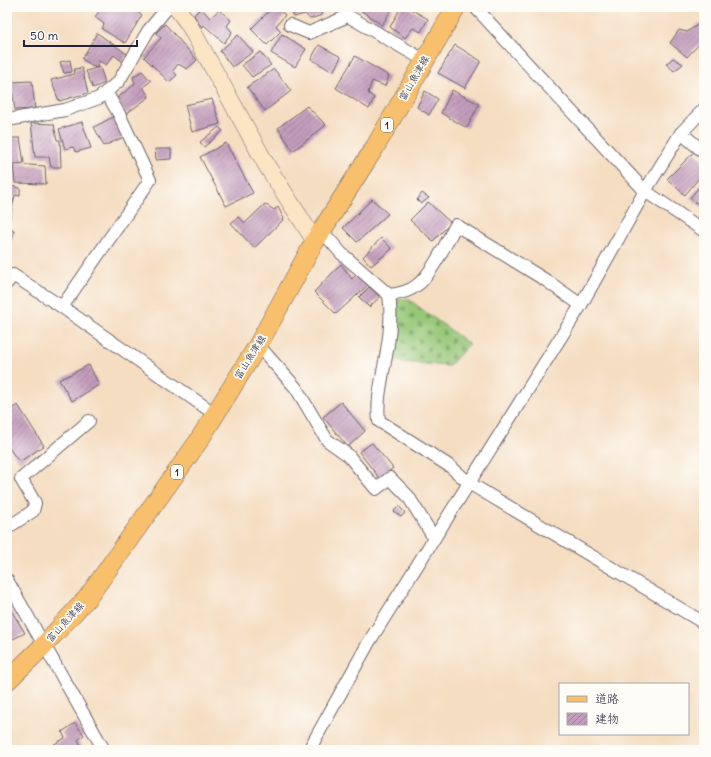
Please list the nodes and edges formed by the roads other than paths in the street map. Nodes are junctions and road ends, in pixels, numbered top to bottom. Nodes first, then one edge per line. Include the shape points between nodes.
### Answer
1 (168, 7) edge
2 (176, 7) edge
3 (456, 7) edge
4 (475, 7) edge
5 (290, 25) dead end
6 (424, 60) junction
7 (106, 92) junction
8 (704, 109) edge
9 (7, 120) edge
10 (681, 133) junction
11 (704, 152) edge
12 (645, 191) junction
13 (704, 231) edge
14 (318, 236) junction
15 (7, 283) edge
16 (389, 295) junction
17 (581, 305) junction
18 (62, 307) junction
19 (258, 345) junction
20 (215, 414) junction
21 (90, 420) dead end
22 (469, 483) junction
23 (7, 528) edge
24 (434, 538) junction
25 (7, 580) edge
26 (704, 623) edge
27 (43, 646) junction
28 (7, 681) edge
29 (104, 750) edge
30 (309, 750) edge

1 - 7 street via 148,31 119,81
2 - 14 street via 188,23 267,166
3 - 6 main road, 富山魚津線 / 1
4 - 12 street
5 - 6 street via 309,33 348,16
6 - 14 main road, 富山魚津線 / 1 via 375,147
7 - 9 street via 99,98 65,110
7 - 18 street via 150,180
8 - 10 street
10 - 11 street
10 - 12 street
12 - 13 street
12 - 17 street
14 - 16 street
14 - 19 main road, 富山魚津線 / 1
15 - 18 street via 13,275
16 - 17 street via 403,293 417,285 435,263 456,225
16 - 22 street via 391,306 388,345 377,406 380,420 451,467
17 - 22 street
18 - 20 street
19 - 20 main road, 富山魚津線 / 1
19 - 24 street via 296,388 327,440 348,456 376,490 390,478 408,496
20 - 27 main road, 富山魚津線 / 1 via 88,597
21 - 23 street via 21,479 35,503 33,511
22 - 24 street
22 - 26 street
24 - 30 street via 369,642
25 - 27 street
27 - 28 main road, 富山魚津線 / 1
27 - 29 street

